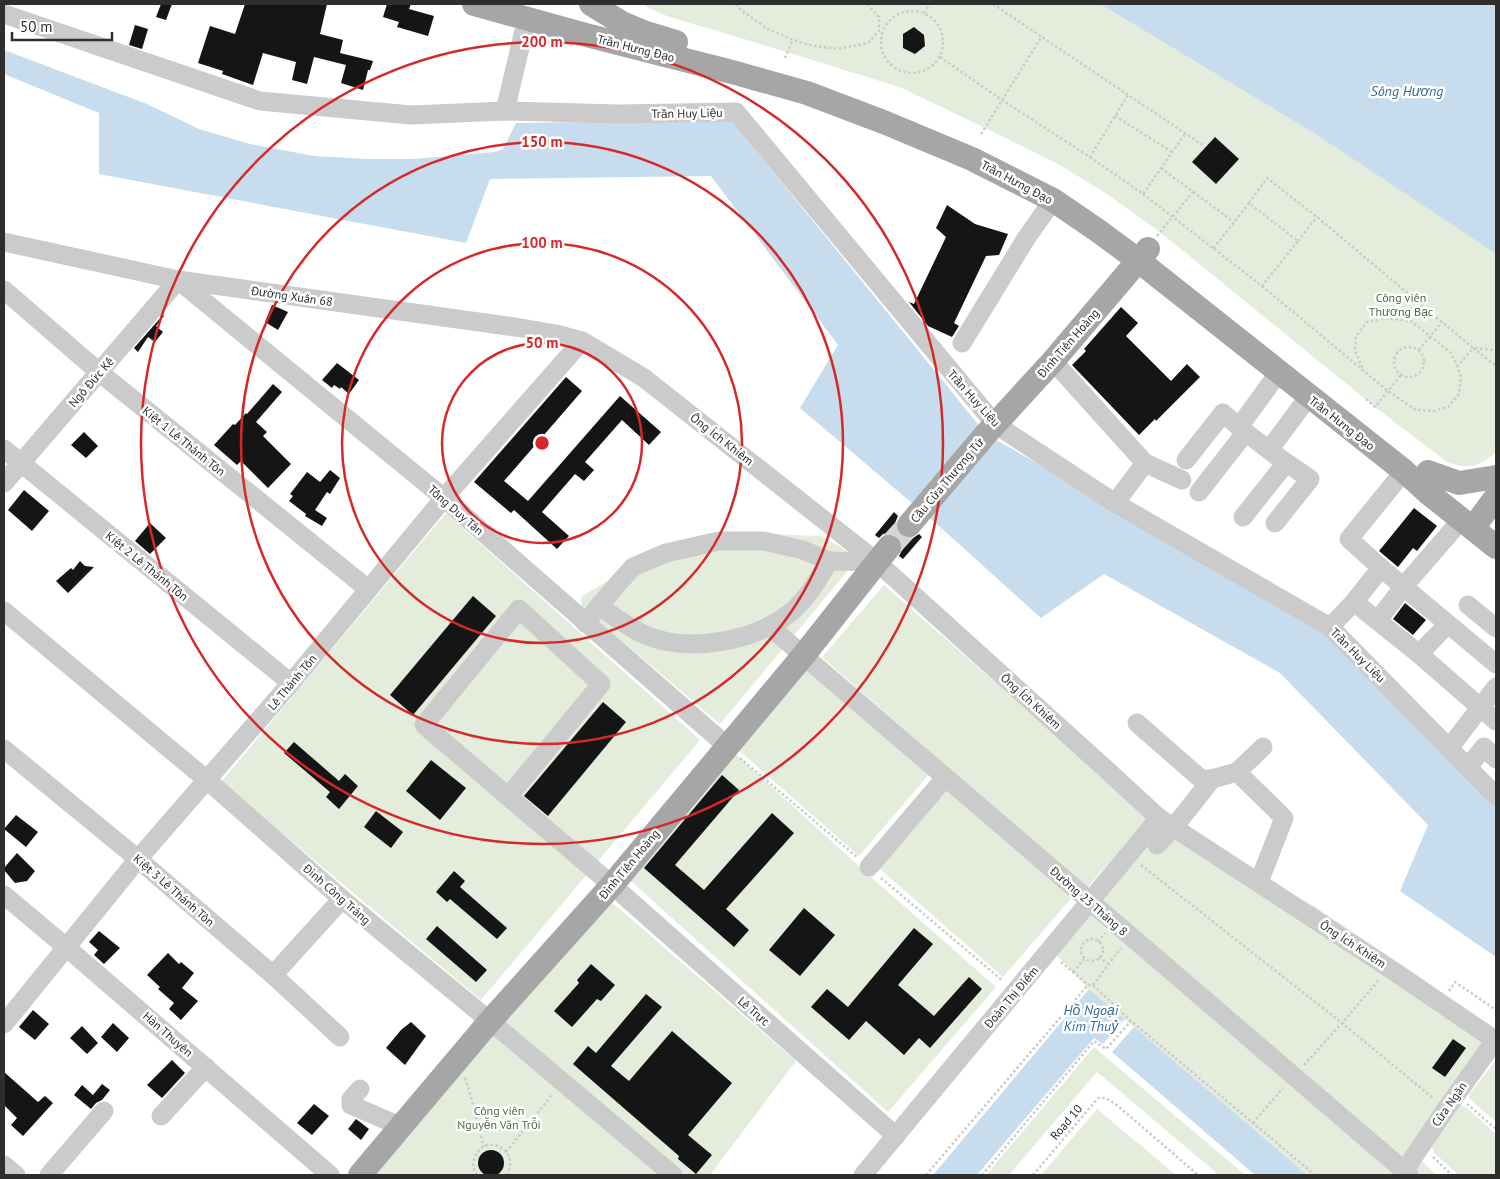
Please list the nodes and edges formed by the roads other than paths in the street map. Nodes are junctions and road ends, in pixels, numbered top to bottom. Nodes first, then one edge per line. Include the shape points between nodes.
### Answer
1 (474, 4) edge
2 (594, 5) edge
3 (4, 14) edge
4 (527, 18) junction
5 (586, 35) junction
6 (504, 111) junction
7 (1053, 200) junction
8 (4, 242) edge
9 (1147, 250) junction
10 (178, 280) junction
11 (4, 290) edge
12 (582, 341) junction
13 (962, 343) dead end
14 (1053, 361) junction
15 (99, 372) junction
16 (1279, 372) junction
17 (1309, 396) junction
18 (991, 429) junction
19 (1242, 430) junction
20 (4, 449) edge
21 (1269, 450) junction
22 (1186, 460) dead end
23 (21, 463) junction
24 (1145, 463) junction
25 (1286, 463) junction
26 (1404, 471) junction
27 (1428, 472) junction
28 (1496, 477) edge
29 (1182, 480) dead end
30 (4, 483) edge
31 (1199, 492) dead end
32 (1496, 497) edge
33 (444, 498) junction
34 (1115, 503) junction
35 (1243, 517) dead end
36 (1275, 523) dead end
37 (1478, 523) edge
38 (908, 525) tunnel mouth
39 (1496, 547) edge
40 (883, 555) junction
41 (829, 561) junction
42 (1381, 568) junction
43 (1404, 586) junction
44 (368, 589) junction
45 (1354, 602) junction
46 (1468, 605) dead end
47 (599, 606) junction
48 (4, 611) edge
49 (1378, 620) junction
50 (585, 623) junction
51 (1447, 624) junction
52 (769, 626) junction
53 (1330, 626) junction
54 (1496, 628) edge
55 (1419, 654) junction
56 (803, 656) junction
57 (1496, 664) edge
58 (291, 683) junction
59 (1496, 687) edge
60 (1481, 708) junction
61 (1496, 722) edge
62 (1137, 723) dead end
63 (728, 747) junction
64 (1264, 747) dead end
65 (1450, 747) junction
66 (4, 749) edge
67 (1496, 759) edge
68 (1468, 768) junction
69 (1237, 772) junction
70 (945, 778) junction
71 (1212, 779) junction
72 (207, 780) junction
73 (1496, 796) edge
74 (508, 797) junction
75 (1166, 822) junction
76 (1157, 845) dead end
77 (138, 859) junction
78 (869, 867) dead end
79 (1259, 882) junction
80 (612, 885) junction
81 (4, 895) edge
82 (342, 900) junction
83 (1090, 902) junction
84 (66, 947) junction
85 (273, 976) junction
86 (5, 1020) edge
87 (490, 1022) junction
88 (340, 1037) dead end
89 (1496, 1039) edge
90 (206, 1067) junction
91 (360, 1089) dead end
92 (104, 1111) dead end
93 (161, 1116) dead end
94 (402, 1127) junction
95 (896, 1136) junction
96 (4, 1165) edge
97 (1406, 1173) edge
98 (16, 1175) edge
99 (49, 1175) edge
100 (330, 1175) edge
101 (360, 1175) edge
102 (673, 1175) edge
103 (863, 1175) edge

1 - 4 main road, Trần Hưng Đạo
2 - 5 main road
2 - 9 main road, Trần Hưng Đạo via 622,23 646,33 783,72 896,112 975,145 1047,180 1104,216
3 - 6 street via 260,101 412,115
4 - 5 main road, Trần Hưng Đạo
4 - 6 street
5 - 7 main road, Trần Hưng Đạo via 807,94 972,159
6 - 18 street, Trần Huy Liệu via 618,114 736,112
7 - 9 main road, Trần Hưng Đạo via 1097,230
7 - 13 street
8 - 10 street, Đường Xuân 68
9 - 14 main road, Đinh Tiên Hoàng
9 - 16 main road, Trần Hưng Đạo
9 - 27 main road, Trần Hưng Đạo
10 - 12 street, Đường Xuân 68 via 515,327
10 - 15 street, Ngô Đức Kế
10 - 33 street, Tống Duy Tân
11 - 15 street, Kiệt 1 Lê Thánh Tôn
12 - 33 street, Lê Thánh Tôn
12 - 40 street, Ông Ích Khiêm via 644,378
14 - 18 main road, Đinh Tiên Hoàng
14 - 24 street
15 - 23 street, Ngô Đức Kế
15 - 44 street, Kiệt 1 Lê Thánh Tôn
16 - 17 main road, Trần Hưng Đạo
16 - 19 street
17 - 21 street
17 - 26 main road, Trần Hưng Đạo
18 - 34 street, Trần Huy Liệu
18 - 38 main road, Cầu Cửa Thượng Tứ
19 - 21 street
19 - 22 street via 1223,413
19 - 31 street
20 - 23 street, Kiệt 2 Lê Thánh Tôn
21 - 25 street
23 - 30 street, Ngô Đức Kế
23 - 58 street, Kiệt 2 Lê Thánh Tôn
24 - 29 street
24 - 34 street
25 - 35 street
25 - 36 street via 1310,479
26 - 37 main road, Trần Hưng Đạo
26 - 42 street via 1349,539
27 - 28 main road via 1459,483
27 - 37 main road, Trần Hưng Đạo
32 - 37 main road
33 - 44 street, Lê Thánh Tôn
33 - 50 street, Tống Duy Tân
34 - 53 street, Trần Huy Liệu
37 - 39 main road
37 - 43 street
40 - 41 street
40 - 56 main road, Đinh Tiên Hoàng
40 - 75 street, Ông Ích Khiêm via 1108,771
41 - 47 street via 803,550 764,541 719,541 666,553 633,567
41 - 52 street via 805,598
42 - 43 street
42 - 45 street
43 - 49 street
43 - 51 street
44 - 58 street, Lê Thánh Tôn
45 - 49 street
45 - 53 street
46 - 54 street
47 - 50 street
47 - 52 street via 636,630 668,642 704,643 731,639
48 - 72 street, Đinh Công Tráng
49 - 55 street
50 - 63 street, Tống Duy Tân
51 - 55 street
51 - 57 street
52 - 56 street, Đường 23 Tháng 8
53 - 65 street, Trần Huy Liệu
55 - 60 street
56 - 63 main road, Đinh Tiên Hoàng
56 - 70 street, Đường 23 Tháng 8
58 - 72 street, Lê Thánh Tôn
59 - 60 street
60 - 61 street
60 - 65 street
62 - 71 street via 1201,779
63 - 80 main road, Đinh Tiên Hoàng
64 - 69 street
65 - 68 street, Trần Huy Liệu
66 - 77 street, Kiệt 3 Lê Thánh Tôn
67 - 68 street via 1484,747
68 - 73 street, Trần Huy Liệu
69 - 71 street
69 - 79 street via 1284,818
70 - 78 street
70 - 83 street, Đường 23 Tháng 8
71 - 75 street
72 - 77 street, Lê Thánh Tôn
72 - 82 street, Đinh Công Tráng
74 - 74 street, Lê Trực via 601,684 519,610 424,725
74 - 80 street, Lê Trực
75 - 76 street
75 - 79 street, Ông Ích Khiêm
75 - 83 street, Đoàn Thị Điểm via 1128,855
77 - 84 street, Lê Thánh Tôn
77 - 85 street, Kiệt 3 Lê Thánh Tôn
79 - 89 street, Ông Ích Khiêm
80 - 87 main road, Đinh Tiên Hoàng
80 - 95 street, Lê Trực
81 - 84 street, Hàn Thuyên
82 - 85 street
82 - 87 street, Đinh Công Tráng
83 - 95 street, Đoàn Thị Điểm
83 - 97 street, Đường 23 Tháng 8
84 - 86 street, Lê Thánh Tôn
84 - 90 street, Hàn Thuyên
85 - 88 street, Kiệt 3 Lê Thánh Tôn
87 - 94 main road, Đinh Tiên Hoàng
87 - 102 street, Đinh Công Tráng
89 - 97 street, Cửa Ngăn via 1420,1146
90 - 93 street
90 - 100 street, Hàn Thuyên
91 - 94 street via 351,1099 352,1105
92 - 99 street
94 - 101 main road, Đinh Tiên Hoàng
95 - 103 street, Đoàn Thị Điểm
96 - 98 street

